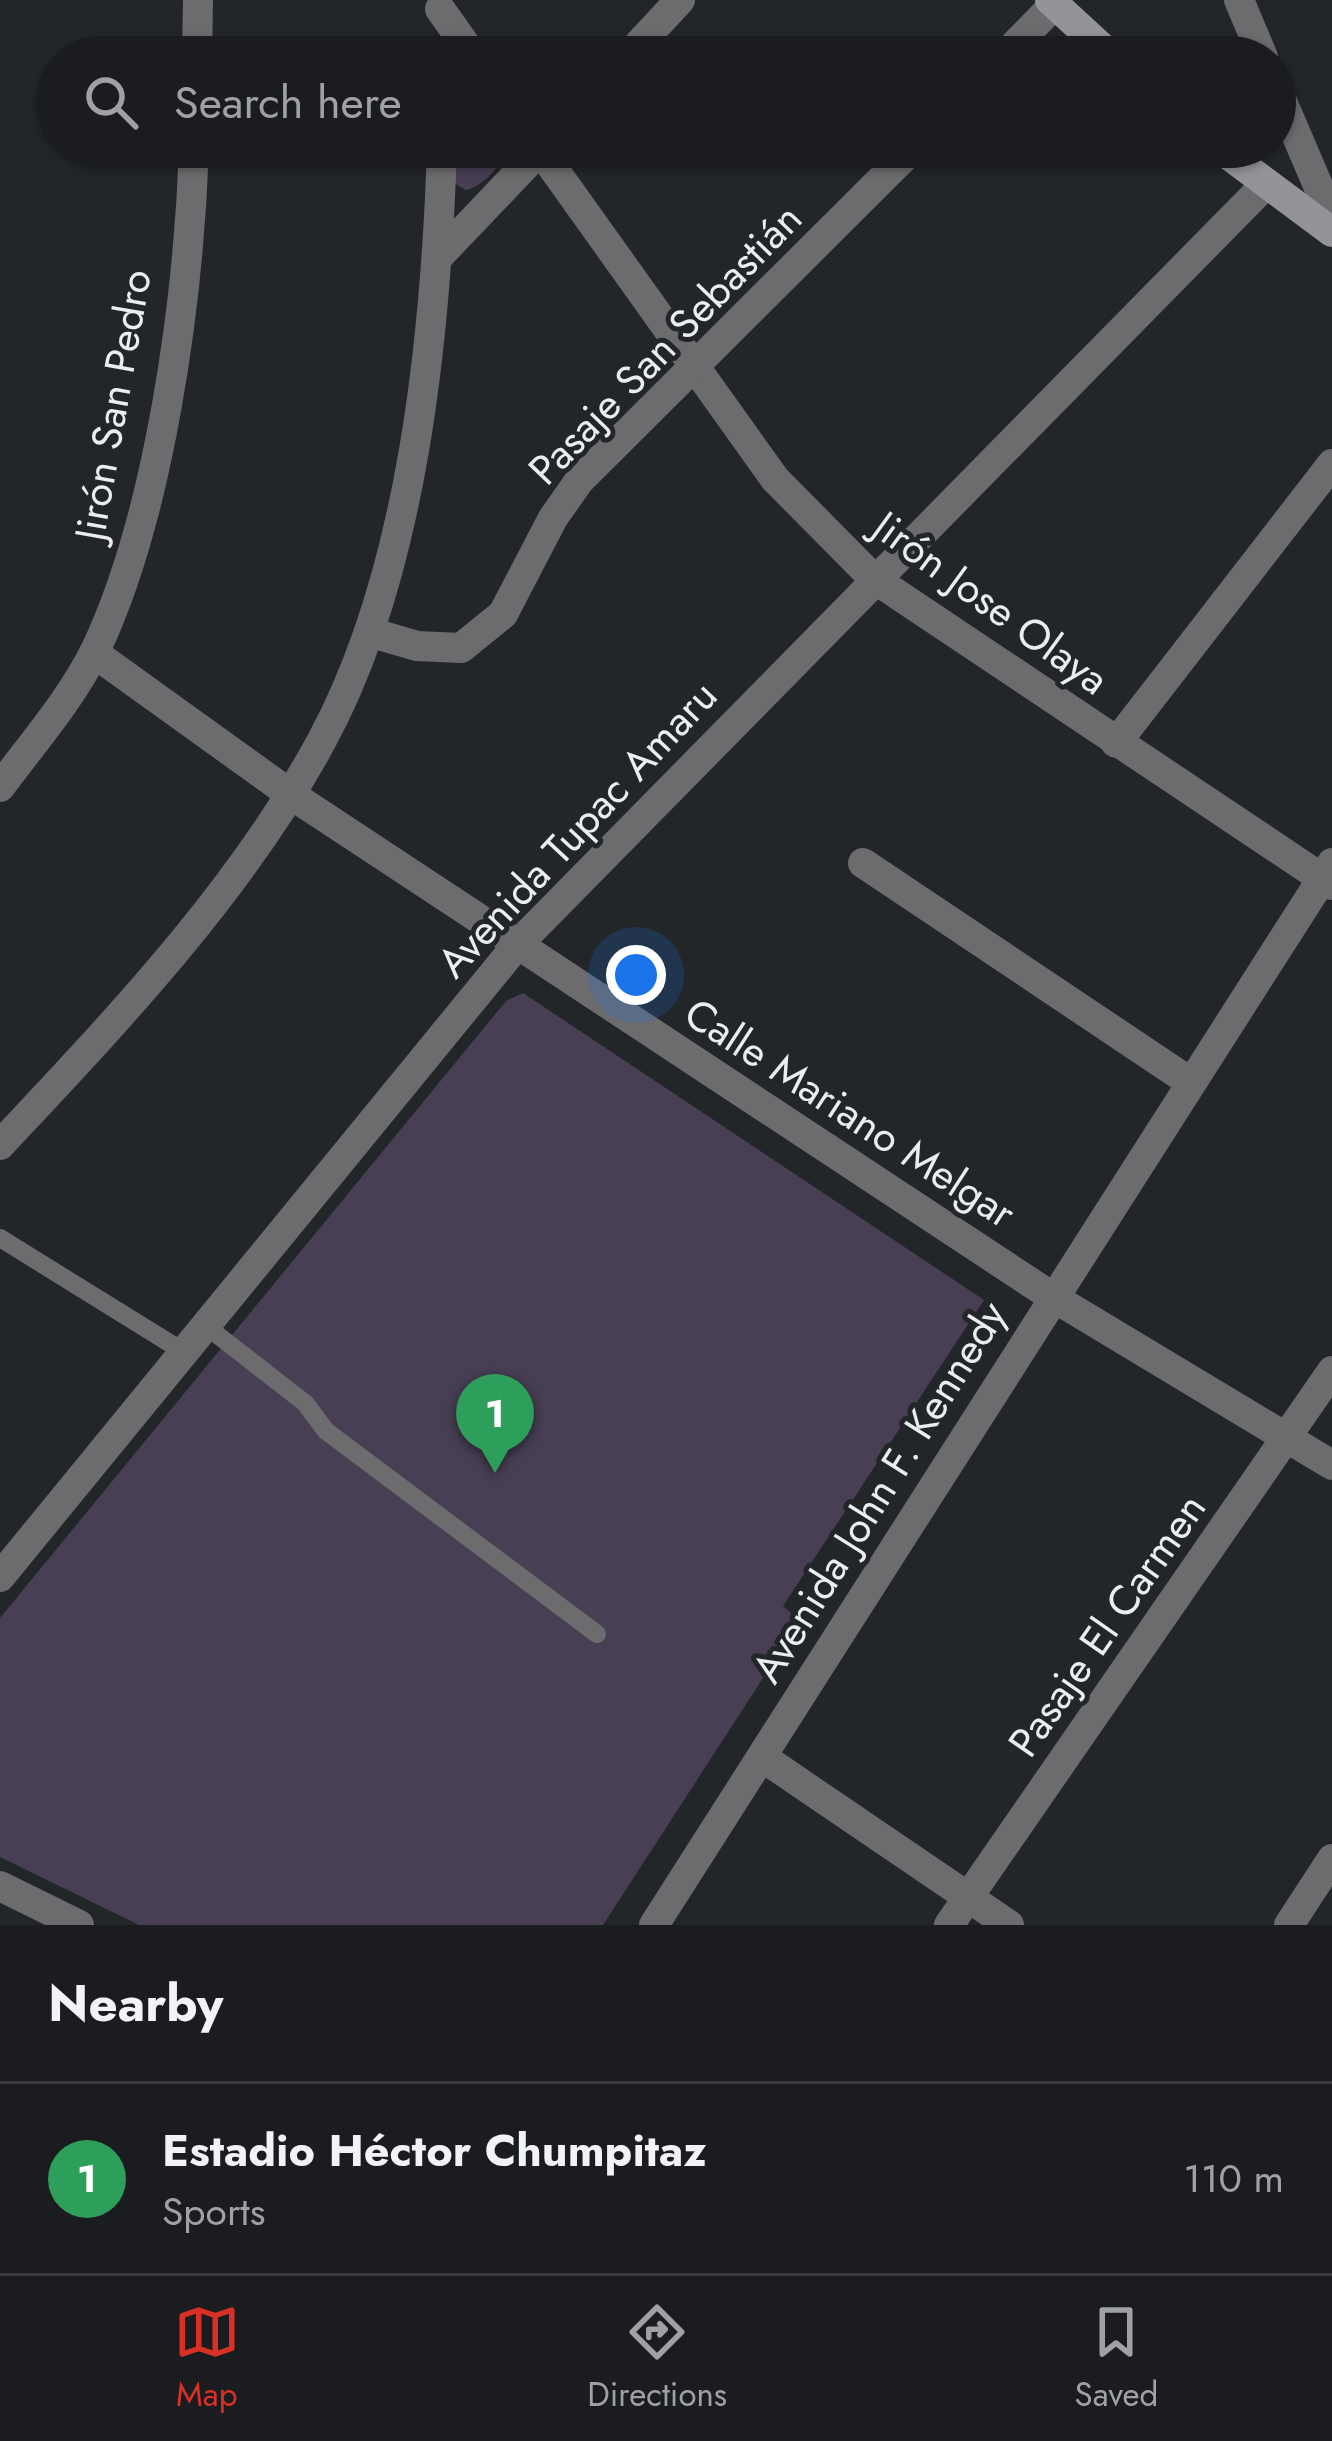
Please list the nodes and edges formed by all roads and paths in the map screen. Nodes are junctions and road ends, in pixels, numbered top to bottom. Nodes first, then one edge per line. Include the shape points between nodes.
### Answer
1 (198, 0) edge
2 (680, 0) edge
3 (1238, 0) edge
4 (1052, 2) edge
5 (440, 5) edge
6 (197, 36) edge
7 (441, 36) edge
8 (460, 36) edge
9 (647, 36) edge
10 (1022, 36) edge
11 (1089, 36) edge
12 (1254, 36) edge
13 (1296, 134) edge
14 (192, 168) edge
15 (441, 168) edge
16 (521, 168) edge
17 (554, 168) edge
18 (893, 168) edge
19 (1244, 168) edge
20 (1265, 185) junction
21 (1332, 218) edge
22 (1332, 232) edge
23 (439, 256) junction
24 (695, 370) junction
25 (1332, 464) edge
26 (873, 578) junction
27 (369, 632) junction
28 (94, 653) junction
29 (1116, 743) junction
30 (0, 787) edge
31 (290, 794) junction
32 (862, 863) dead end
33 (1328, 876) edge
34 (518, 945) junction
35 (1190, 1082) junction
36 (0, 1145) edge
37 (0, 1238) edge
38 (1052, 1296) junction
39 (206, 1326) junction
40 (184, 1352) junction
41 (1332, 1371) edge
42 (1289, 1437) junction
43 (1332, 1465) edge
44 (0, 1577) edge
45 (597, 1634) dead end
46 (762, 1757) junction
47 (1332, 1859) edge
48 (0, 1886) edge
49 (968, 1897) junction
50 (79, 1925) edge
51 (654, 1925) edge
52 (949, 1925) edge
53 (1009, 1925) edge
54 (1289, 1925) edge

1 - 6 street
2 - 9 street
3 - 12 street
4 - 10 street
4 - 11 street
5 - 7 street
5 - 8 street
13 - 21 street
14 - 28 street, Jirón San Pedro via 150,476
15 - 23 street
16 - 23 street
17 - 24 street, Jirón Jose Olaya
18 - 24 street, Pasaje San Sebastián
19 - 20 street
20 - 22 street
20 - 26 street, Avenida Tupac Amaru
23 - 27 street via 424,386
24 - 26 street, Jirón Jose Olaya via 775,479
24 - 27 street, Pasaje San Sebastián via 579,482 503,614 461,648
25 - 29 street
26 - 29 street, Jirón Jose Olaya
26 - 34 street, Avenida Tupac Amaru
27 - 31 street
28 - 30 street, Jirón San Pedro
28 - 31 street, Calle Mariano Melgar
29 - 33 street, Jirón Jose Olaya
31 - 34 street, Calle Mariano Melgar
31 - 36 street via 196,926
32 - 35 street
33 - 35 street, Avenida John F. Kennedy
34 - 38 street, Calle Mariano Melgar
34 - 39 street, Avenida Tupac Amaru
35 - 38 street, Avenida John F. Kennedy
37 - 40 lane
38 - 42 street, Calle Mariano Melgar
38 - 46 street, Avenida John F. Kennedy
39 - 40 street, Avenida Tupac Amaru
39 - 45 lane via 305,1403 326,1431
40 - 44 street, Avenida Tupac Amaru
41 - 42 street, Pasaje El Carmen
42 - 43 street, Calle Mariano Melgar
42 - 49 street, Pasaje El Carmen
46 - 49 street
46 - 51 street, Avenida John F. Kennedy
47 - 54 street
48 - 50 street
49 - 52 street, Pasaje El Carmen
49 - 53 street

